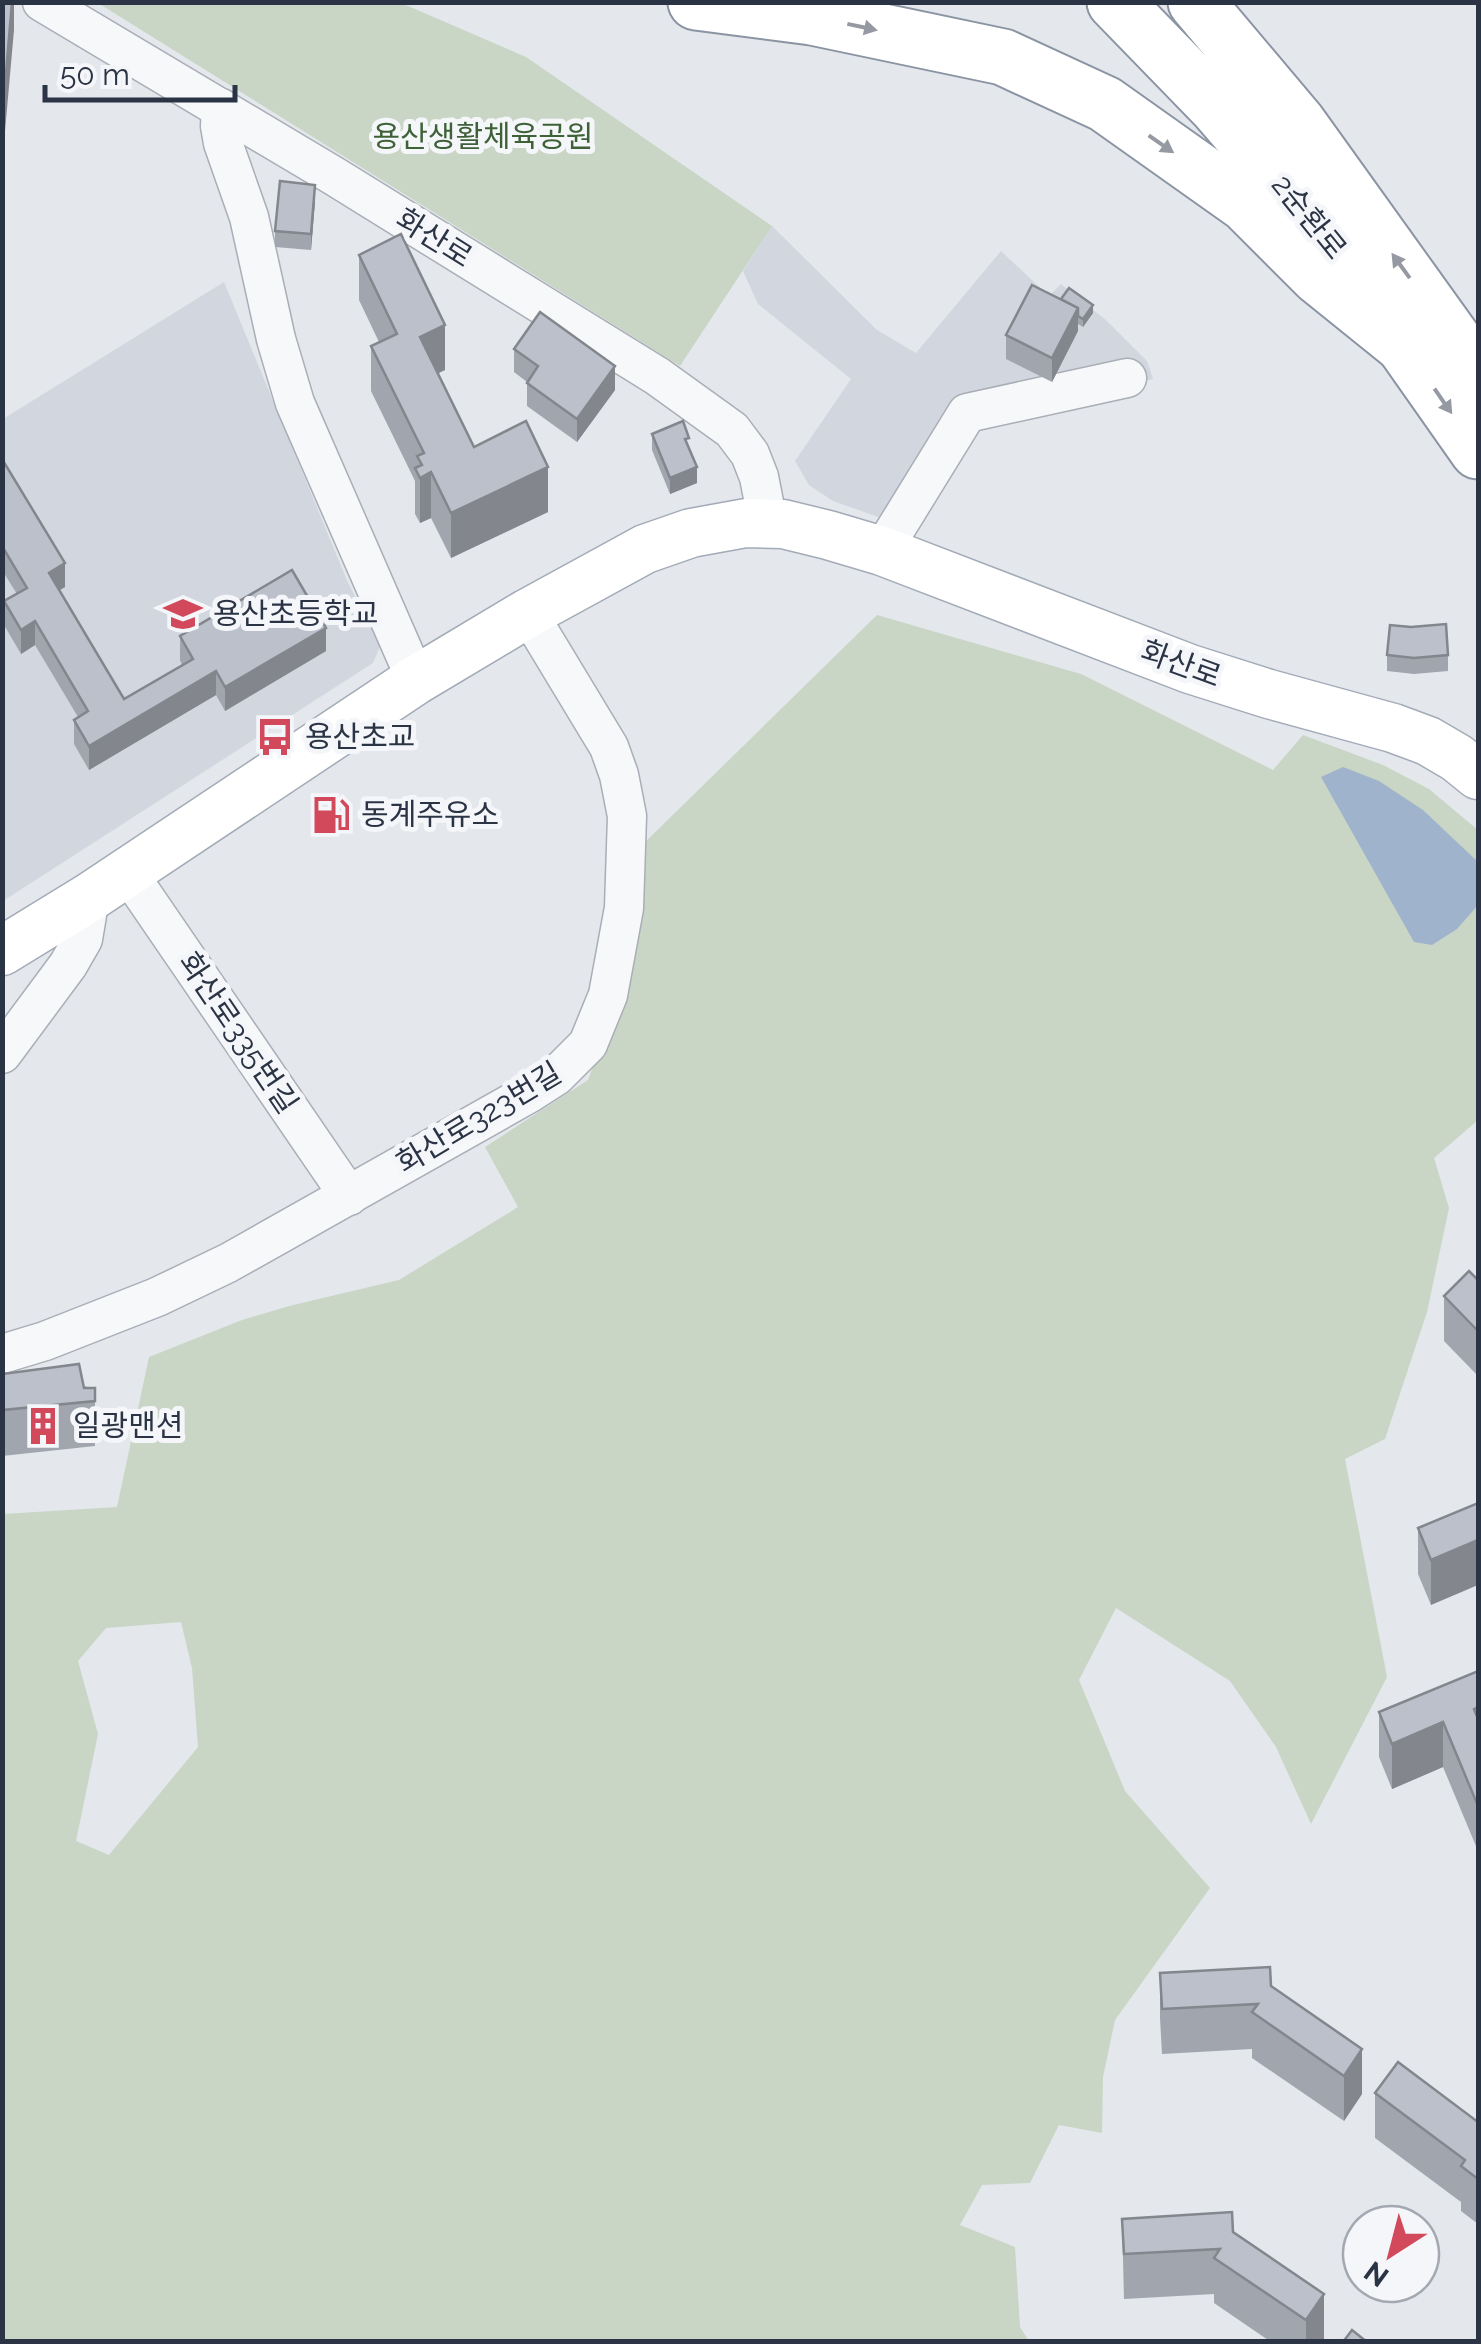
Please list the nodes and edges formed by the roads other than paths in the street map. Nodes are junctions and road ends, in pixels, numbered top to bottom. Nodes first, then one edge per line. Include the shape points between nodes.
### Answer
1 (42, 2) edge
2 (696, 2) edge
3 (1115, 2) edge
4 (1196, 2) edge
5 (220, 108) junction
6 (1406, 347) junction
7 (1478, 374) edge
8 (1127, 378) dead end
9 (1478, 451) edge
10 (768, 523) junction
11 (882, 551) junction
12 (528, 613) junction
13 (416, 680) junction
14 (1478, 775) edge
15 (108, 883) junction
16 (2, 951) edge
17 (2, 1054) edge
18 (349, 1196) junction
19 (2, 1354) edge

1 - 5 street, 화산로
2 -> 6 highway via 812,17 1003,57 1105,104 1246,204 1318,276
3 - 6 highway, 2순환로 via 1217,106 1322,229
7 -> 4 highway, 2순환로 via 1298,122
5 - 10 street, 화산로 via 640,366 732,430 759,477
5 - 13 street via 223,144 249,217 295,403
6 -> 9 highway, 2순환로
8 - 11 street via 967,413
10 - 11 main road, 화산로
10 - 12 main road, 화산로 via 692,533 645,549
11 - 14 main road, 화산로 via 1190,669 1394,728 1428,741
12 - 13 main road, 화산로
12 - 18 street, 화산로323번길 via 609,747 627,816 624,908 608,995 588,1044 556,1076
13 - 15 main road, 화산로
15 - 16 main road, 화산로
15 - 17 street via 68,965
15 - 18 street, 화산로335번길
18 - 19 street, 화산로323번길 via 157,1297

